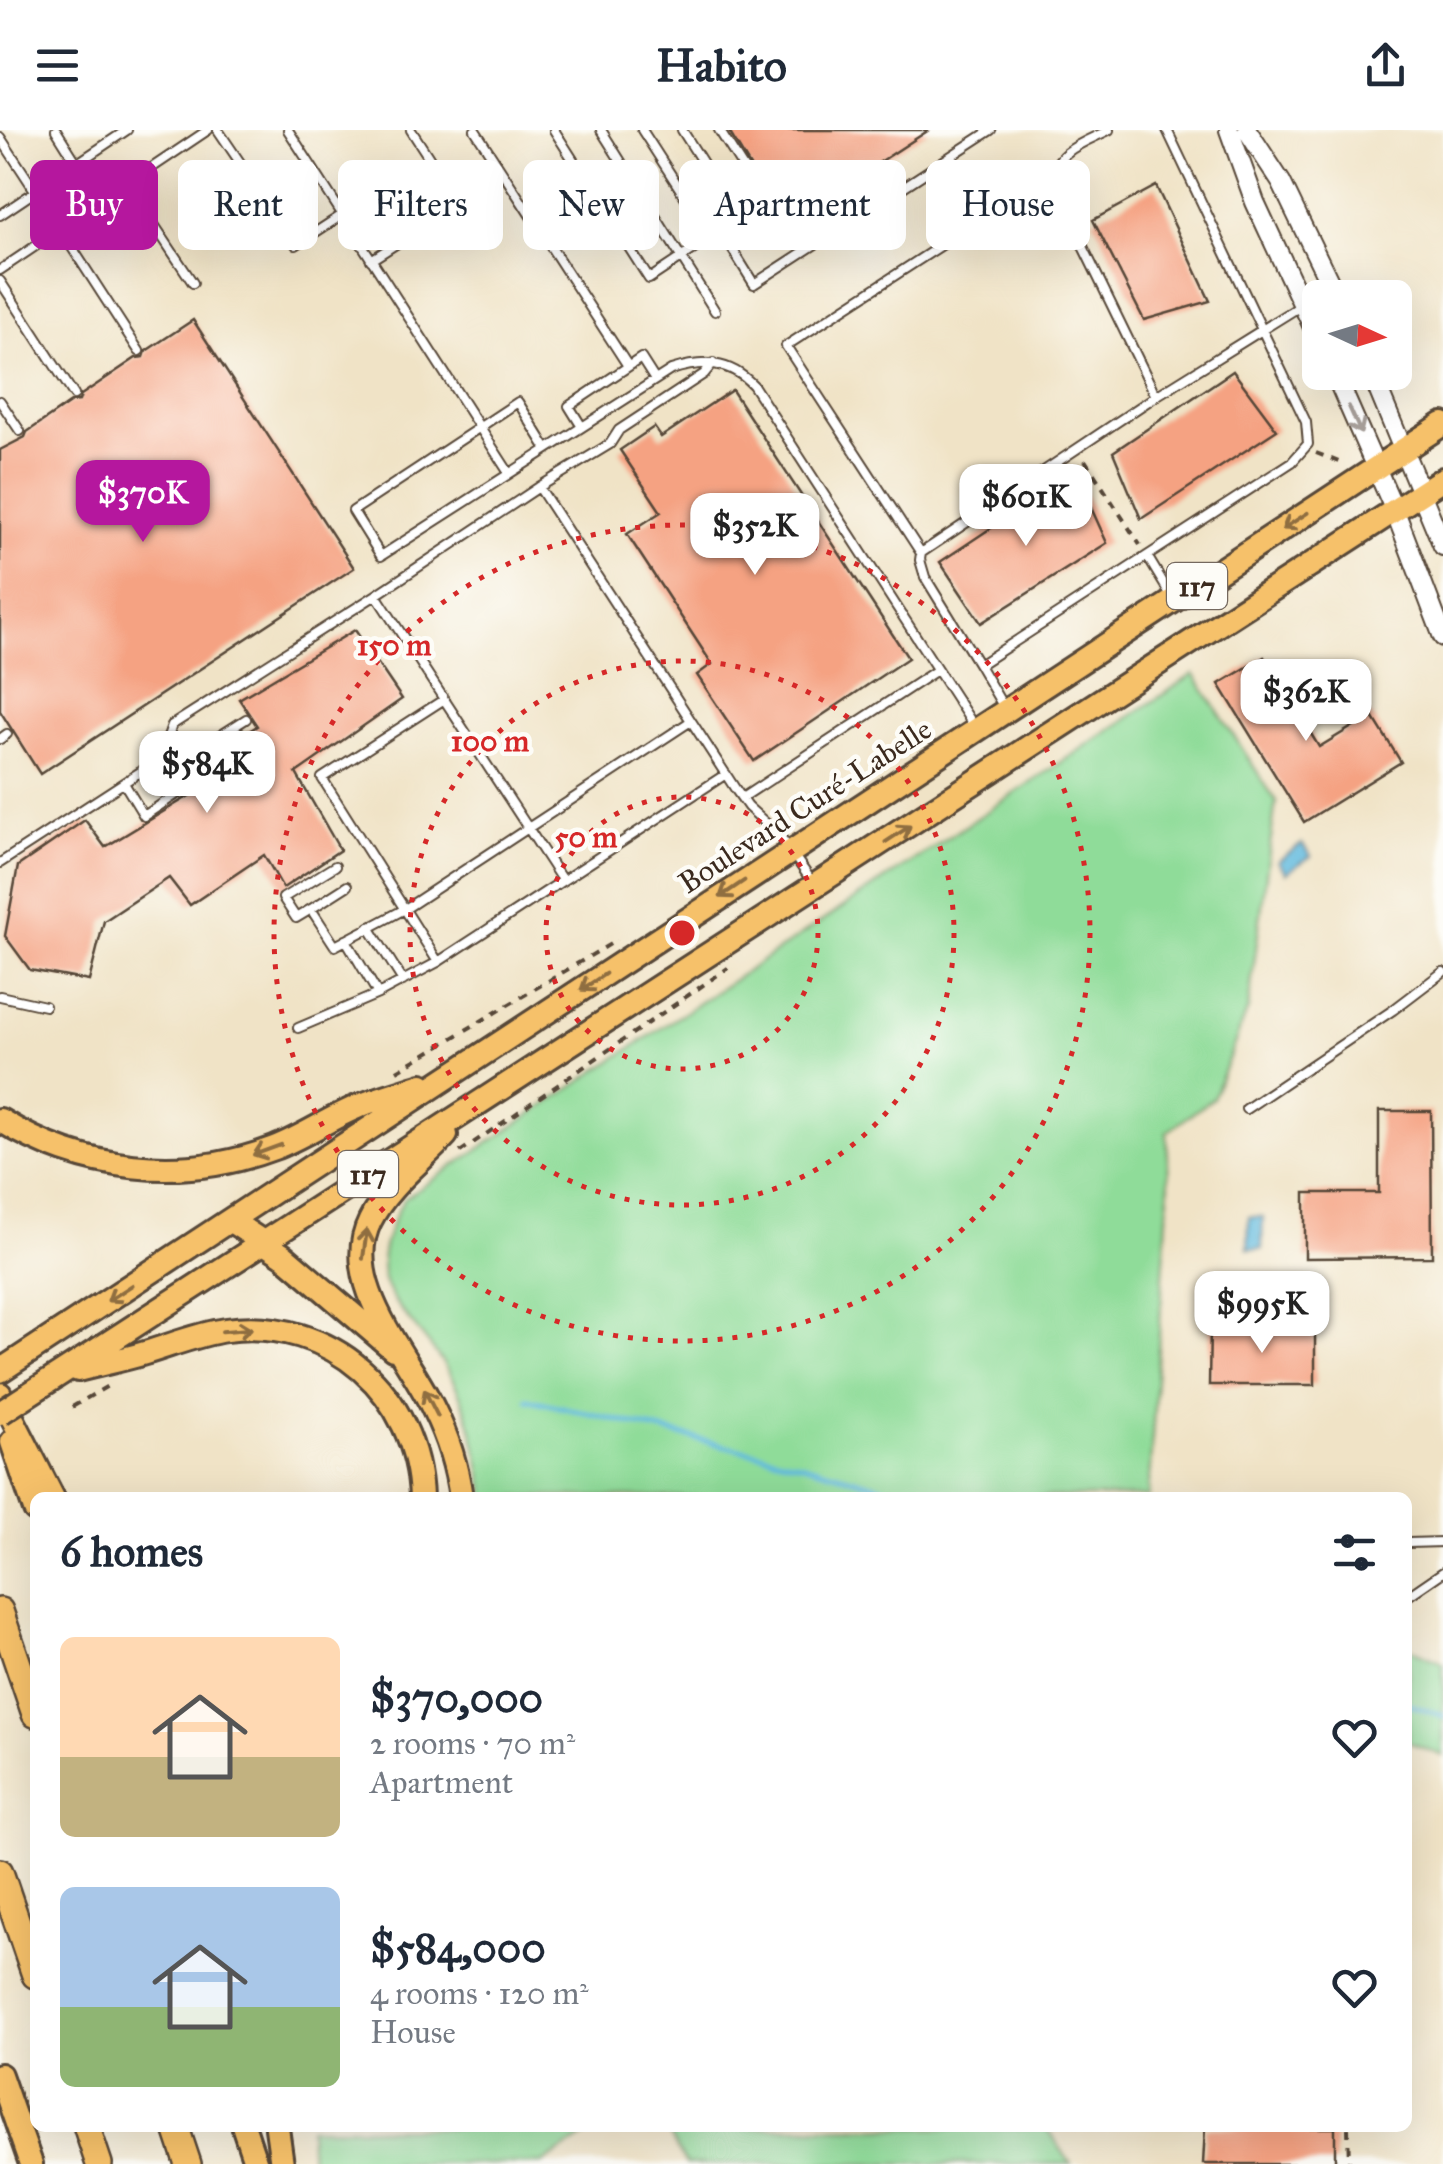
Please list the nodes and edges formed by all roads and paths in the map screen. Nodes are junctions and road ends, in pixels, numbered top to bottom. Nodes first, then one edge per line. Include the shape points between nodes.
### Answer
1 (56, 130) edge
2 (126, 130) edge
3 (208, 130) edge
4 (218, 130) edge
5 (288, 130) edge
6 (411, 130) edge
7 (475, 130) edge
8 (554, 130) edge
9 (602, 130) edge
10 (642, 130) edge
11 (682, 130) edge
12 (719, 130) edge
13 (991, 130) edge
14 (1109, 130) edge
15 (1167, 130) edge
16 (1229, 130) edge
17 (1246, 130) edge
18 (0, 137) edge
19 (75, 160) edge
20 (84, 160) edge
21 (430, 160) edge
22 (701, 160) edge
23 (738, 160) edge
24 (1059, 160) edge
25 (158, 163) edge
26 (30, 183) edge
27 (906, 185) edge
28 (679, 188) edge
29 (30, 196) edge
30 (338, 208) edge
31 (0, 215) edge
32 (338, 217) edge
33 (158, 230) edge
34 (30, 250) edge
35 (74, 250) edge
36 (365, 250) edge
37 (387, 250) edge
38 (693, 250) edge
39 (733, 250) edge
40 (806, 250) edge
41 (934, 250) edge
42 (1083, 250) edge
43 (681, 258) junction
44 (371, 260) junction
45 (0, 270) edge
46 (1328, 280) edge
47 (0, 281) edge
48 (193, 283) dead end
49 (1302, 305) joint
50 (715, 311) dead end
51 (1263, 328) junction
52 (139, 351) dead end
53 (712, 363) junction
54 (628, 366) junction
55 (655, 380) junction
56 (1342, 390) edge
57 (1379, 390) edge
58 (74, 395) dead end
59 (1156, 396) junction
60 (0, 401) edge
61 (1443, 424) edge
62 (582, 426) junction
63 (479, 428) junction
64 (20, 431) dead end
65 (547, 449) junction
66 (1404, 449) junction
67 (1314, 453) dead end
68 (1085, 459) dead end
69 (1348, 466) dead end
70 (1376, 468) junction
71 (509, 473) junction
72 (1443, 479) edge
73 (539, 488) junction
74 (1422, 493) junction
75 (1395, 511) junction
76 (1132, 532) dead end
77 (1443, 546) edge
78 (922, 553) junction
79 (1147, 556) junction
80 (376, 596) junction
81 (1174, 600) junction
82 (1443, 637) edge
83 (979, 665) junction
84 (937, 670) junction
85 (443, 700) junction
86 (1006, 711) junction
87 (246, 719) dead end
88 (692, 721) junction
89 (976, 730) junction
90 (160, 759) junction
91 (726, 774) junction
92 (124, 783) junction
93 (183, 790) dead end
94 (742, 798) junction
95 (528, 828) junction
96 (790, 850) junction
97 (0, 863) edge
98 (335, 866) dead end
99 (562, 880) junction
100 (347, 886) dead end
101 (816, 887) junction
102 (311, 909) junction
103 (405, 909) junction
104 (369, 927) junction
105 (623, 936) dead end
106 (346, 940) junction
107 (438, 962) junction
108 (1443, 972) edge
109 (403, 981) junction
110 (378, 994) junction
111 (0, 996) edge
112 (44, 1006) dead end
113 (298, 1028) dead end
114 (454, 1074) junction
115 (384, 1079) dead end
116 (472, 1106) junction
117 (1246, 1109) dead end
118 (0, 1120) edge
119 (232, 1221) junction
120 (264, 1242) junction
121 (402, 1355) junction
122 (0, 1371) edge
123 (50, 1380) junction
124 (116, 1381) dead end
125 (0, 1394) edge
126 (0, 1406) edge
127 (72, 1407) dead end
128 (0, 1413) edge
129 (50, 1492) edge
130 (420, 1492) edge
131 (459, 1492) edge
132 (30, 1495) edge
133 (1443, 1542) edge
134 (1412, 1543) edge
135 (1443, 1572) edge
136 (1412, 1593) edge
137 (0, 1611) edge
138 (30, 1699) edge
139 (0, 1872) edge
140 (30, 1960) edge
141 (0, 2076) edge
142 (88, 2132) edge
143 (177, 2132) edge
144 (245, 2132) edge
145 (278, 2132) edge
146 (1348, 2132) edge
147 (31, 2164) edge
148 (99, 2164) edge
149 (188, 2164) edge
150 (256, 2164) edge
151 (282, 2164) edge
152 (1349, 2164) edge

1 - 19 lane
2 - 20 lane
3 - 25 lane
4 - 32 lane via 296,246
5 - 30 lane
6 - 21 lane
7 - 54 lane
8 - 43 lane via 649,278
9 - 43 lane
10 - 28 lane
11 - 22 lane
12 - 23 lane
13 - 27 lane
14 - 24 lane
15 - 51 lane
16 - 49 street
17 - 46 street via 1281,182
18 - 26 lane
29 - 31 lane
33 - 48 lane
34 - 45 lane
35 - 52 lane
36 - 44 lane
37 - 44 lane
38 - 43 lane
39 - 40 lane via 754,284
41 - 78 lane via 786,346
42 - 59 lane
43 - 50 lane
44 - 63 lane
47 - 58 lane
49 - 51 lane
51 - 59 lane
51 - 79 lane via 1309,430 1306,449
53 - 55 lane via 684,366
53 - 73 lane via 610,444
53 - 84 lane via 732,368 752,385
54 - 55 lane via 641,358
54 - 62 lane via 569,406
55 - 62 lane
56 -> 70 street
57 - 66 street
59 - 78 lane
60 - 64 lane
61 - 66 main road, Boulevard Curé-Labelle / 117
62 - 65 lane
63 - 65 lane via 518,402
63 - 71 lane
63 - 71 lane via 352,511 382,556
65 - 71 lane
66 - 70 main road, Boulevard Curé-Labelle / 117
66 - 74 street
67 - 69 path
68 - 76 path
70 - 75 street
70 -> 81 main road, Boulevard Curé-Labelle / 117
72 - 74 main road, 117
73 - 80 lane
73 - 88 lane
74 - 75 main road, 117
74 - 77 street
75 - 82 street
101 -> 75 main road, 117
78 - 83 lane via 924,577
79 - 81 lane
79 - 83 lane
80 - 85 lane
80 - 90 lane via 172,725
81 - 86 main road, Boulevard Curé-Labelle / 117
83 - 86 lane
84 - 89 lane
84 - 94 lane
85 - 95 lane
85 - 103 lane via 322,778
86 - 89 main road, Boulevard Curé-Labelle / 117
87 - 90 lane via 196,751
88 - 91 lane
88 - 95 lane
89 - 96 main road, Boulevard Curé-Labelle / 117
90 - 92 lane
91 - 94 lane
91 - 99 lane
92 - 93 lane via 144,816
92 - 97 lane
94 - 96 lane
95 - 99 lane
95 - 103 lane
96 - 101 lane
96 -> 114 main road, Boulevard Curé-Labelle / 117
98 - 102 lane via 283,898 296,918
99 - 107 lane
100 - 102 lane
101 - 116 main road, 117
102 - 106 lane via 335,946
103 - 104 lane
103 - 107 lane
104 - 106 lane
104 - 109 lane
105 - 115 path
106 - 110 lane
107 - 109 lane
108 - 117 lane
109 - 110 lane
110 - 113 lane
111 - 112 lane
114 -> 118 main road via 355,1108 256,1154 188,1168 100,1162
114 - 119 main road, Boulevard Curé-Labelle / 117
116 - 120 main road, 117
121 -> 116 main road via 366,1282 367,1228 382,1200
119 - 120 main road
119 -> 122 main road, Boulevard Curé-Labelle / 117
120 - 121 main road
120 - 123 main road, 117
131 -> 121 main road via 443,1428
123 - 128 main road, 117, bridge
123 -> 130 main road via 226,1330 300,1335 342,1353 381,1388 413,1445
124 - 127 path
125 - 129 main road
126 - 132 main road
133 - 134 lane
135 - 136 lane
137 - 138 highway
139 - 140 highway
141 - 147 main road
142 - 148 highway
143 - 149 highway
144 - 150 main road
145 - 151 main road
146 - 152 path

